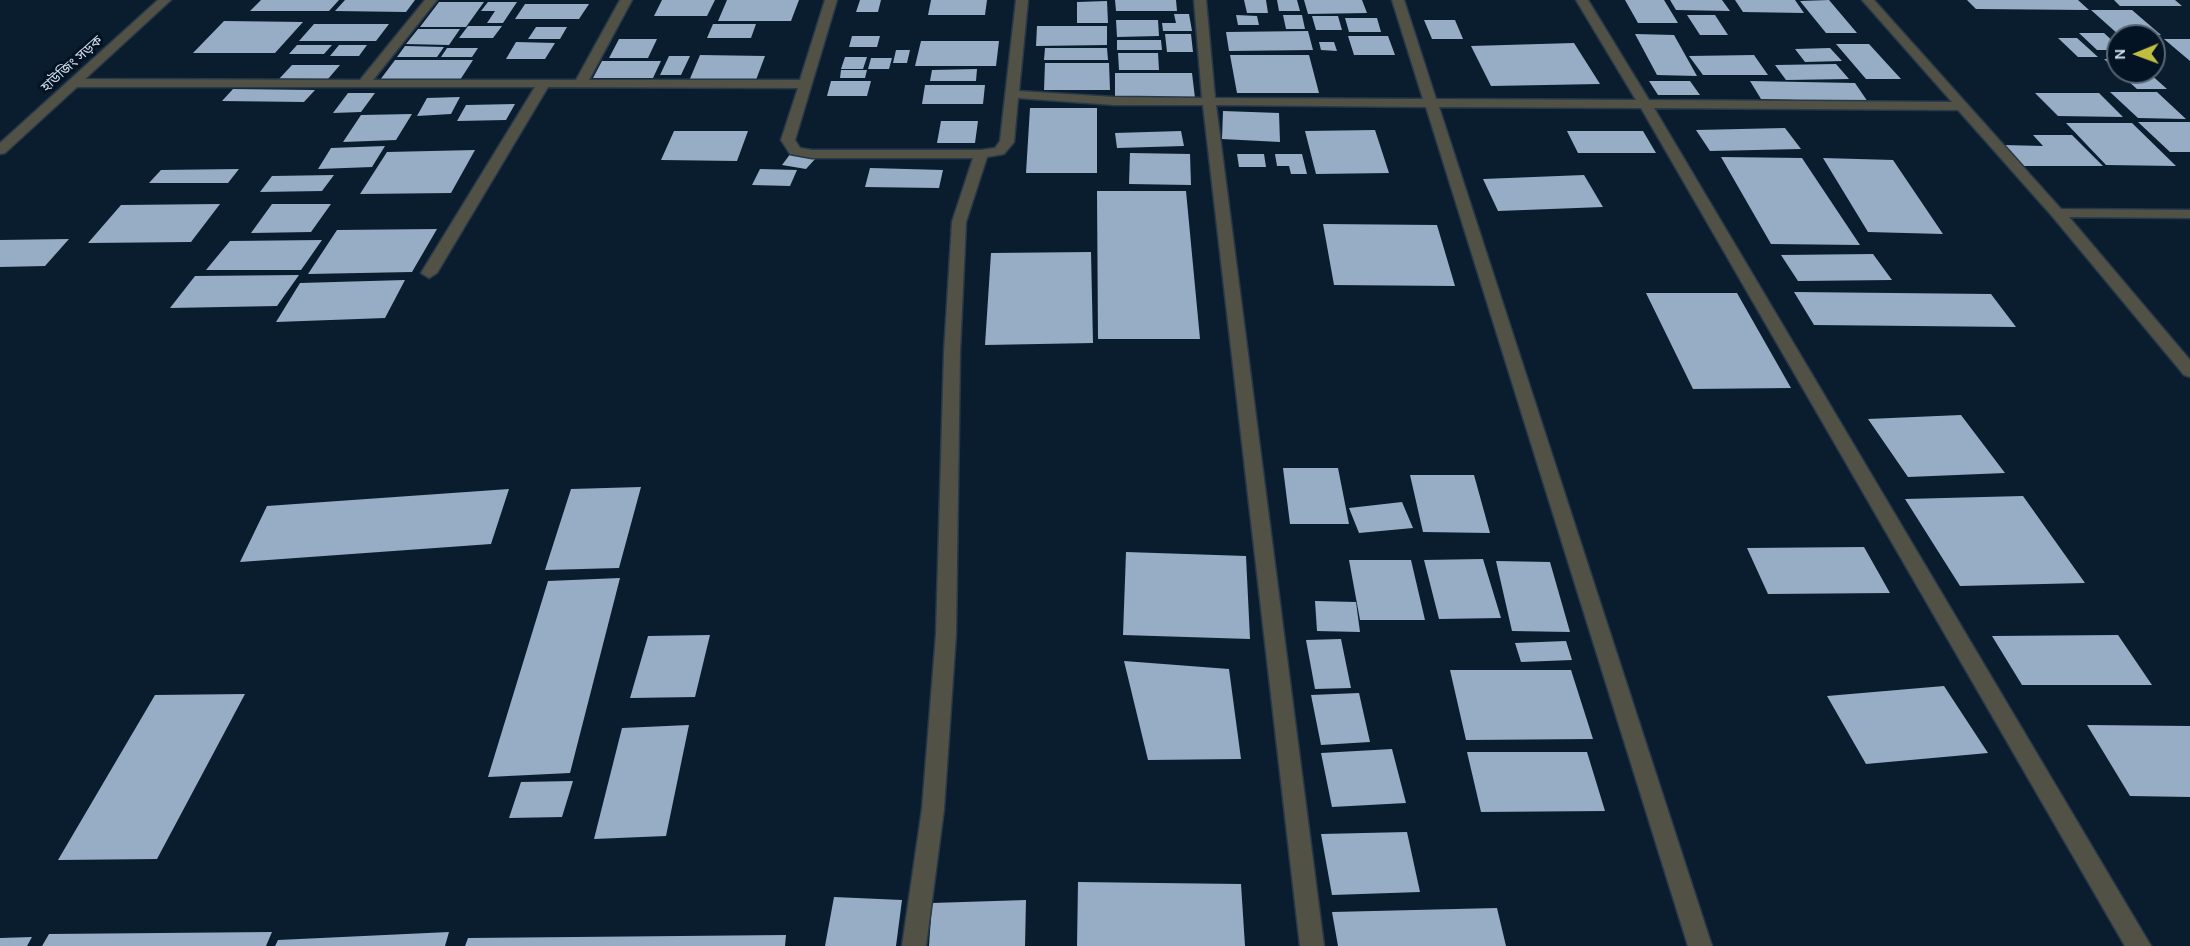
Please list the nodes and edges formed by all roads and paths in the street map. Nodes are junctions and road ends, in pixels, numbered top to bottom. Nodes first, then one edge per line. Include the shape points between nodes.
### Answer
1 (165, 0) edge
2 (431, 0) edge
3 (626, 0) edge
4 (831, 0) edge
5 (1022, 0) edge
6 (1200, 0) edge
7 (1398, 0) edge
8 (1582, 0) edge
9 (1868, 0) edge
10 (73, 83) junction
11 (364, 84) junction
12 (544, 84) junction
13 (580, 84) junction
14 (806, 84) junction
15 (1012, 94) junction
16 (1209, 102) junction
17 (1431, 103) junction
18 (1646, 106) junction
19 (1962, 106) junction
20 (0, 150) edge
21 (981, 154) junction
22 (2057, 213) junction
23 (2190, 214) edge
24 (429, 273) dead end
25 (2190, 371) edge
26 (914, 946) edge
27 (1312, 946) edge
28 (1700, 946) edge
29 (2139, 946) edge

1 - 10 street, হাউজিং সড়ক
2 - 11 street
3 - 13 street
4 - 14 street
5 - 15 street
6 - 16 street
7 - 17 street
8 - 18 street
9 - 19 street
10 - 11 street
10 - 20 street, হাউজিং সড়ক
11 - 12 street
12 - 13 street
12 - 24 street
13 - 14 street
14 - 21 street via 788,140 795,151
15 - 16 street
15 - 21 street via 1007,142 999,151
16 - 17 street
16 - 27 street
17 - 18 street
17 - 28 street
18 - 19 street
18 - 29 street
19 - 22 street
21 - 26 street via 959,222 946,634 933,809
22 - 23 street
22 - 25 street

